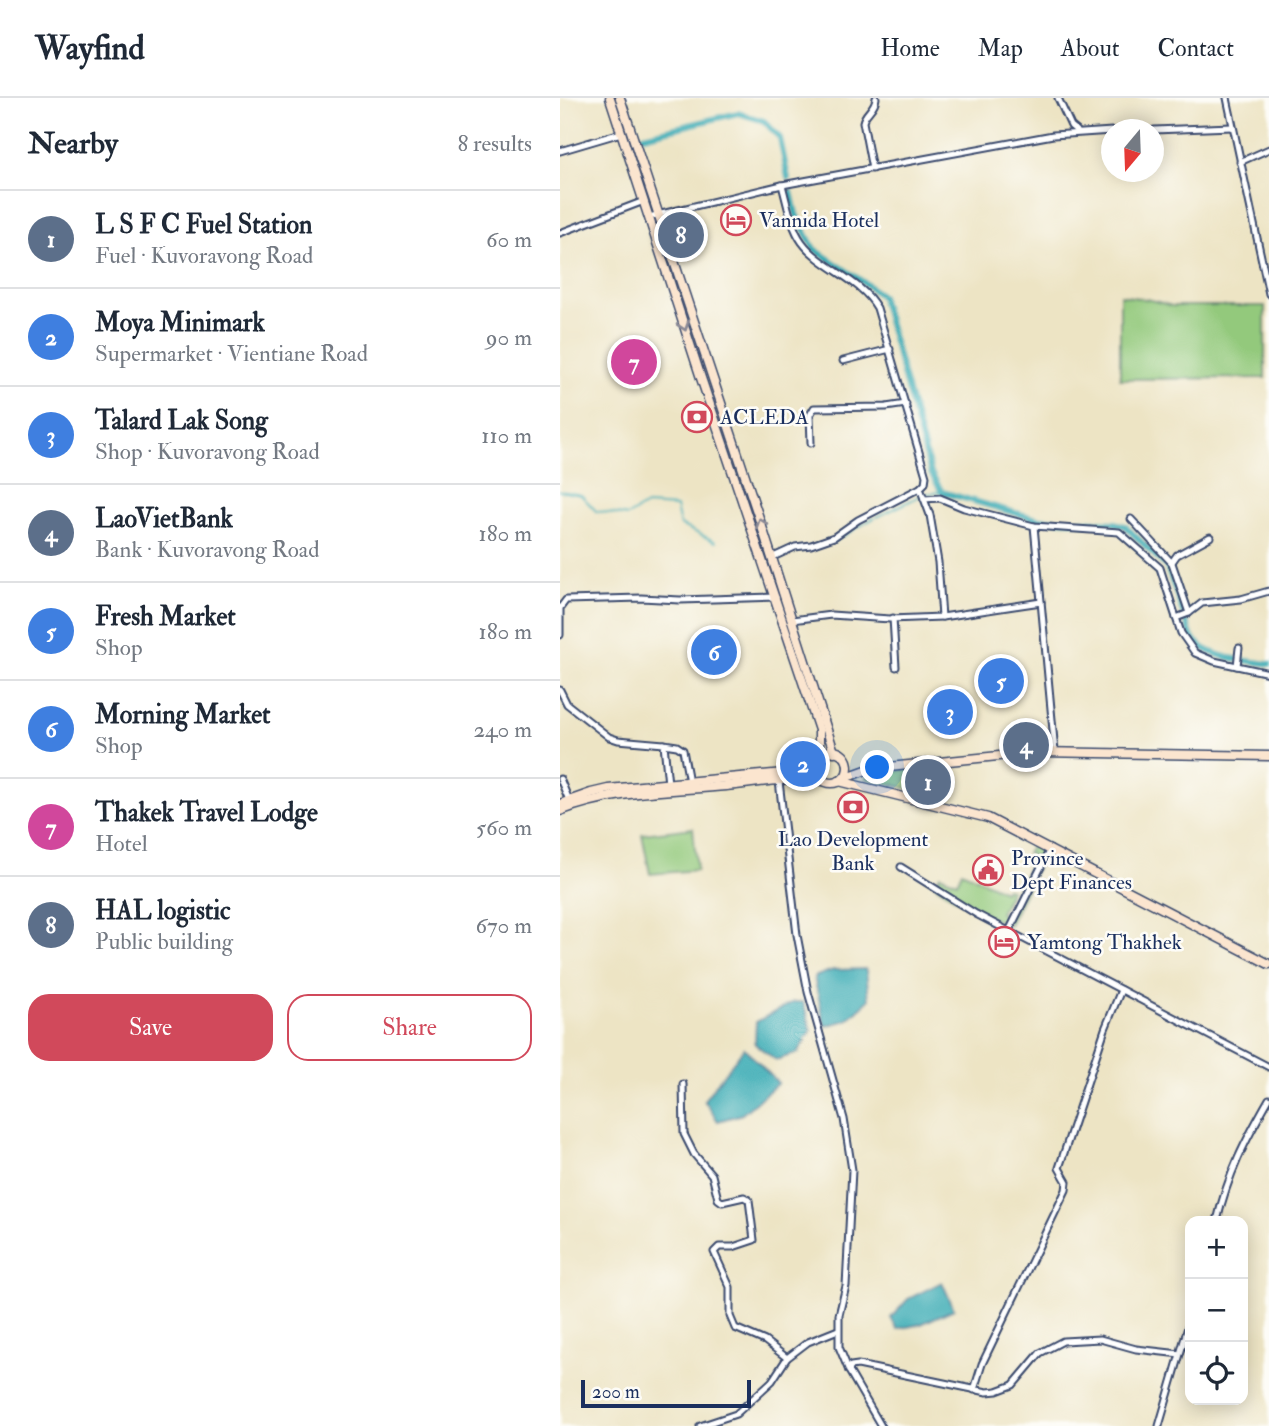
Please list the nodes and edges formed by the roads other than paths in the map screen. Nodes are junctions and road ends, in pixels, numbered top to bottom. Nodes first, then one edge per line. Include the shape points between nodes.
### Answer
1 (610, 98) edge
2 (620, 98) edge
3 (876, 98) edge
4 (1058, 98) edge
5 (1227, 98) edge
6 (1232, 127) junction
7 (1164, 130) edge
8 (1101, 131) edge
9 (1078, 132) junction
10 (621, 133) junction
11 (1269, 149) edge
12 (560, 151) edge
13 (1240, 162) junction
14 (872, 169) junction
15 (782, 185) junction
16 (644, 201) junction
17 (653, 216) junction
18 (560, 233) edge
19 (1269, 293) edge
20 (890, 349) junction
21 (843, 361) dead end
22 (906, 404) junction
23 (811, 443) dead end
24 (920, 488) junction
25 (924, 499) junction
26 (1131, 519) dead end
27 (1034, 526) junction
28 (1210, 537) dead end
29 (771, 558) junction
30 (1172, 563) junction
31 (1269, 591) edge
32 (776, 597) junction
33 (1041, 602) junction
34 (1189, 613) junction
35 (942, 617) junction
36 (893, 618) junction
37 (1176, 618) junction
38 (792, 620) junction
39 (560, 635) edge
40 (1239, 648) dead end
41 (1237, 666) junction
42 (896, 667) dead end
43 (1269, 673) edge
44 (560, 690) edge
45 (664, 744) junction
46 (834, 752) junction
47 (1055, 752) junction
48 (1269, 756) edge
49 (845, 758) junction
50 (818, 761) junction
51 (869, 769) junction
52 (560, 779) edge
53 (841, 779) junction
54 (779, 781) junction
55 (824, 781) junction
56 (689, 782) junction
57 (668, 787) junction
58 (569, 800) junction
59 (560, 804) edge
60 (560, 811) edge
61 (1050, 849) junction
62 (901, 867) dead end
63 (1009, 931) junction
64 (1269, 964) edge
65 (1121, 990) junction
66 (1269, 1065) edge
67 (683, 1084) dead end
68 (1269, 1099) edge
69 (1218, 1216) edge
70 (838, 1330) junction
71 (1185, 1337) edge
72 (1180, 1354) junction
73 (787, 1359) junction
74 (849, 1371) junction
75 (974, 1390) junction
76 (700, 1426) edge
77 (881, 1426) edge
78 (1159, 1426) edge

1 - 10 main road
2 - 17 main road
3 - 14 street via 863,122
4 - 9 street
5 - 6 street
6 - 7 street
6 - 13 street
8 - 9 street
9 - 14 street
10 - 12 street
10 - 16 main road
11 - 13 street
13 - 19 street
14 - 15 street
15 - 17 street
15 - 20 street via 800,239 868,295
16 - 17 main road
16 - 18 street
29 -> 17 main road
17 -> 32 main road
20 - 21 street
20 - 22 street
22 - 23 street via 814,408
22 - 24 street via 926,475
24 - 25 street
24 - 29 street via 834,537
25 - 27 street via 940,498
25 - 35 street via 938,562
26 - 30 street
27 - 33 street
27 - 37 street via 1114,530 1125,535 1157,564
28 - 30 street via 1177,555
29 - 38 main road
30 - 34 street
31 - 34 street via 1202,603
32 - 39 street via 577,598 566,600 560,608
32 - 50 main road via 819,730
33 - 35 street
33 - 47 street
34 - 37 street
35 - 36 street
36 - 38 street via 831,615
36 - 42 street
37 - 41 street via 1186,644 1195,653
38 - 46 main road
40 - 41 street
41 - 43 street
44 - 45 street via 567,704 609,737
45 - 56 street via 683,750
45 - 57 street
46 - 49 main road
46 - 50 main road via 825,753
47 - 48 main road
47 - 51 main road
49 - 51 main road
49 - 53 main road via 847,771
50 - 55 main road via 817,773
50 - 56 main road via 784,773
51 - 53 main road
52 - 58 street
53 - 55 main road
53 - 61 main road via 988,818
54 - 55 main road
54 - 57 main road
54 - 70 street via 797,935 844,1119 852,1170 846,1286
56 - 57 main road
57 - 58 main road via 608,789
57 - 60 main road via 610,796
58 - 59 main road
61 - 63 street
61 - 64 main road
62 - 63 street
63 - 65 street
65 - 66 street
65 - 75 street via 1059,1168 1066,1190 982,1364
67 - 73 street via 684,1134 712,1175 718,1199 749,1200 754,1240 714,1252 730,1287 731,1321 735,1328 765,1341
68 - 69 street via 1240,1149
70 - 73 street via 808,1342
70 - 74 street via 840,1352
71 - 72 street
72 - 75 street via 1100,1339 1063,1341 1040,1353 1013,1385 997,1391
72 - 78 street
73 - 76 street via 772,1381 736,1414
74 - 75 street via 858,1365
74 - 77 street

